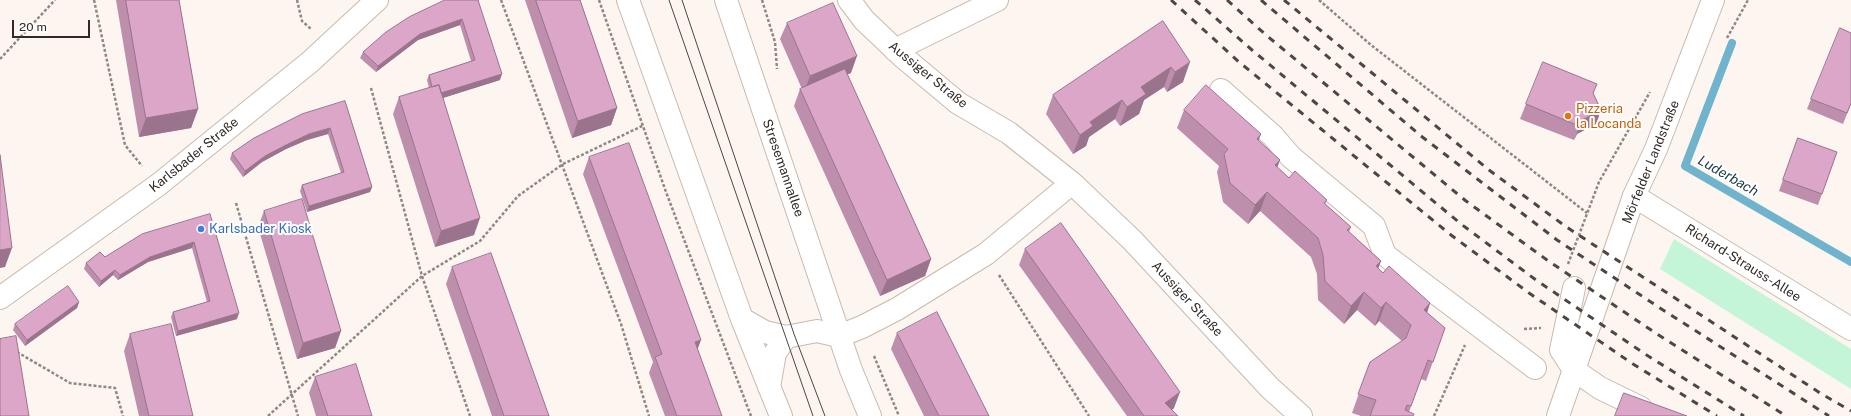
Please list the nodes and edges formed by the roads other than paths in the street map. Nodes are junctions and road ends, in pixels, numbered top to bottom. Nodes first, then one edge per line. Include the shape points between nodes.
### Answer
1 (377, 0) edge
2 (628, 0) edge
3 (726, 0) edge
4 (849, 0) edge
5 (997, 0) edge
6 (1713, 0) edge
7 (896, 50) junction
8 (1221, 90) dead end
9 (1072, 183) junction
10 (1634, 196) junction
11 (1570, 279) road end
12 (0, 298) edge
13 (742, 318) junction
14 (1851, 329) edge
15 (839, 336) junction
16 (786, 337) junction
17 (1535, 368) dead end
18 (1574, 370) junction
19 (768, 387) junction
20 (781, 416) edge
21 (870, 416) edge
22 (1301, 416) edge
23 (1558, 416) edge
24 (1645, 416) edge

1 - 12 street, Karlsbader Straße via 310,62 158,185
2 - 13 street
3 - 15 street, Stresemannallee
4 - 7 street, Aussiger Straße via 864,20
5 - 7 street
6 - 10 street, Mörfelder Landstraße via 1656,149
7 - 9 street, Aussiger Straße via 958,103 1009,133
8 - 17 street via 1273,136 1291,157 1374,226 1385,255
9 - 15 street via 986,254 897,309
9 - 22 street, Aussiger Straße via 1132,240 1270,388
10 - 14 street, Richard-Strauss-Allee
10 - 18 street, Mörfelder Landstraße
11 - 18 street via 1562,350
13 - 16 street via 765,332
13 - 19 street
15 - 16 street via 817,331
15 - 21 street, Stresemannallee via 850,370
16 - 19 street via 775,353
18 - 23 street, Mörfelder Landstraße
18 - 24 street via 1600,388 1641,408
19 - 20 street

